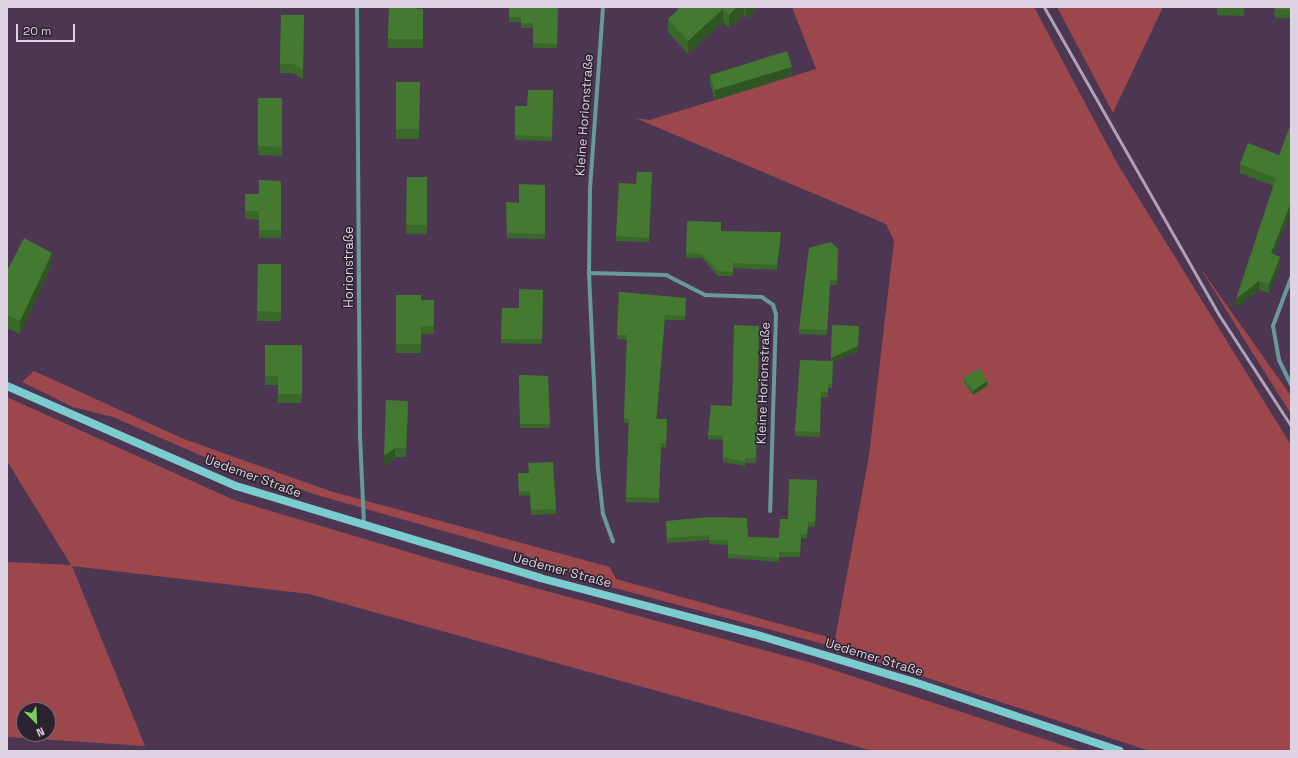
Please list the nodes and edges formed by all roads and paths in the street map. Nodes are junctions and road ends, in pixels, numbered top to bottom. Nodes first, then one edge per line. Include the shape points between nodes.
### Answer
1 (357, 7) edge
2 (603, 7) edge
3 (589, 273) junction
4 (1291, 278) edge
5 (1291, 385) edge
6 (7, 386) edge
7 (770, 511) dead end
8 (365, 527) junction
9 (613, 541) dead end
10 (1120, 751) edge

1 - 8 street, Horionstraße via 360,436
2 - 3 street, Kleine Horionstraße via 590,190
3 - 7 street, Kleine Horionstraße via 666,275 705,295 762,298 773,305 776,314
3 - 9 street, Kleine Horionstraße via 598,469 603,514
4 - 5 street via 1273,326 1284,376
6 - 8 main road, Uedemer Straße via 236,486
8 - 10 main road, Uedemer Straße via 761,636

